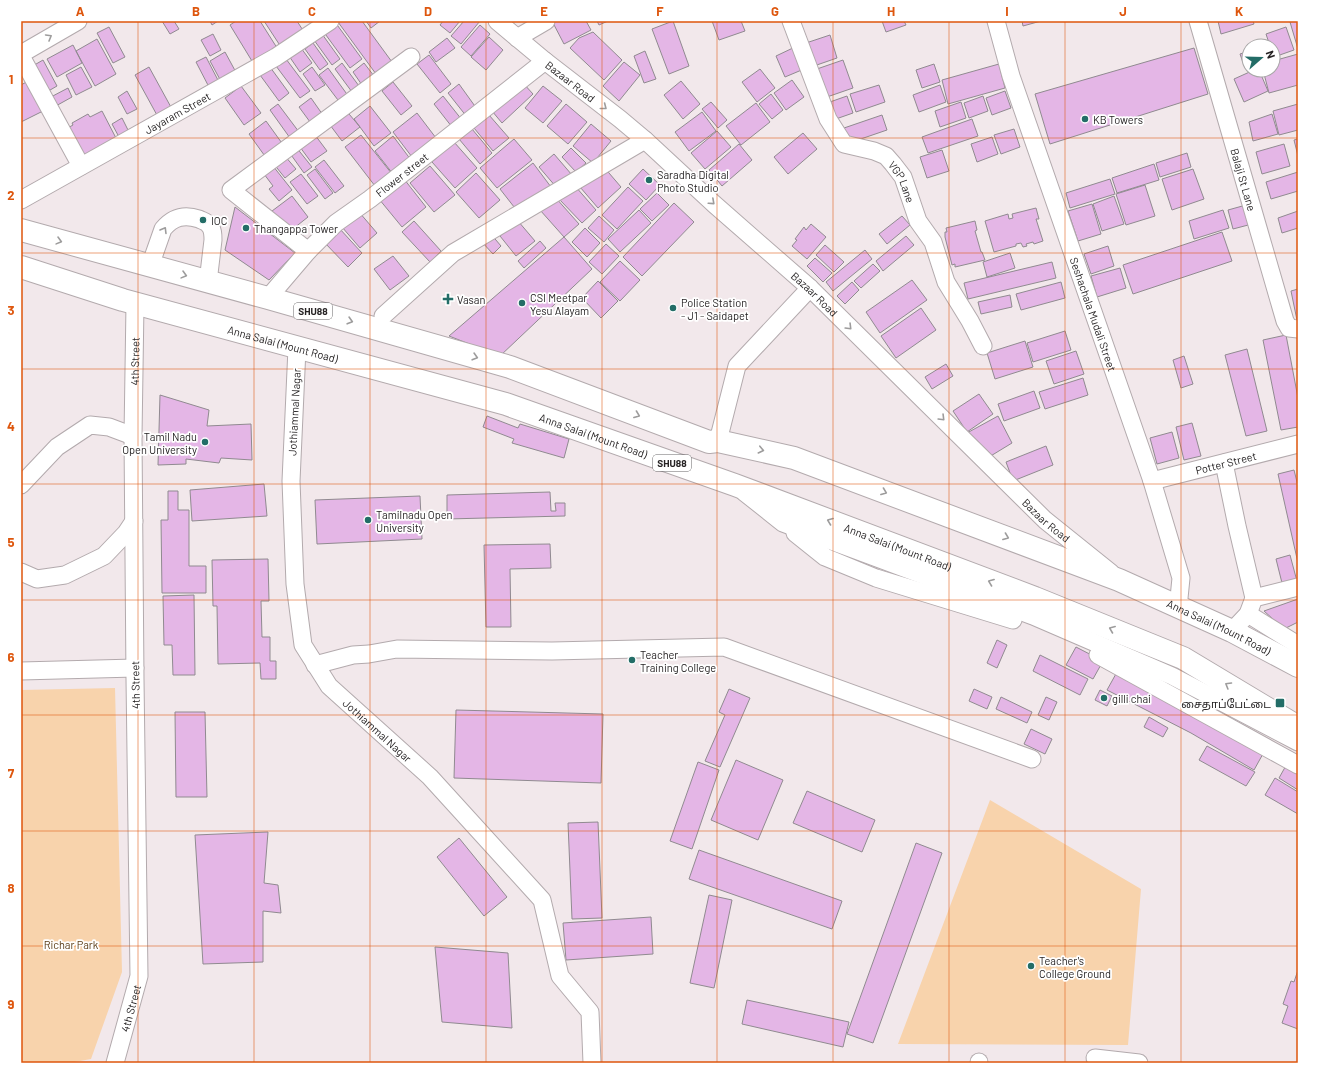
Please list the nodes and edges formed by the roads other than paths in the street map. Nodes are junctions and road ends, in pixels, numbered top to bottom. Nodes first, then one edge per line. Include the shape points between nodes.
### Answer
1 (78, 21) edge
2 (330, 21) edge
3 (497, 21) edge
4 (546, 21) edge
5 (791, 21) edge
6 (996, 21) edge
7 (1198, 21) edge
8 (517, 38) junction
9 (21, 55) edge
10 (411, 57) dead end
11 (545, 61) junction
12 (645, 140) junction
13 (81, 166) junction
14 (21, 200) edge
15 (21, 230) edge
16 (308, 251) junction
17 (150, 266) junction
18 (21, 267) edge
19 (208, 282) junction
20 (810, 288) junction
21 (268, 298) junction
22 (135, 304) junction
23 (382, 316) dead end
24 (1298, 329) edge
25 (983, 346) dead end
26 (297, 348) junction
27 (133, 436) junction
28 (718, 441) junction
29 (1298, 444) edge
30 (1224, 463) junction
31 (1152, 481) junction
32 (21, 485) edge
33 (735, 486) junction
34 (134, 521) junction
35 (783, 523) junction
36 (21, 572) edge
37 (1119, 580) junction
38 (1298, 588) edge
39 (1251, 606) junction
40 (1178, 608) junction
41 (1232, 631) junction
42 (1298, 645) edge
43 (315, 665) junction
44 (1298, 666) edge
45 (135, 668) junction
46 (21, 671) edge
47 (1298, 727) edge
48 (1298, 742) edge
49 (1032, 759) dead end
50 (1298, 765) edge
51 (1094, 1058) dead end
52 (115, 1063) edge
53 (592, 1063) edge
54 (1139, 1063) edge

9 -> 1 street
2 - 13 street, Jayaram Street via 276,57
3 - 8 street, Bazaar Road
4 - 8 street
5 - 25 street, VGP Lane via 828,119 844,144 886,156 903,177 918,221 933,242 946,282
6 - 31 street, Seshachala Mudali Street via 1011,76
7 - 24 street, Balaji St Lane via 1285,321 1289,328
8 - 11 street, Bazaar Road
9 - 13 street
10 - 16 street via 231,190
11 -> 12 street, Bazaar Road
11 - 16 street, Flower street via 336,223
12 -> 20 street, Bazaar Road
12 - 23 street via 453,253
13 - 14 street, Jayaram Street
15 -> 17 main road, Anna Salai (Mount Road) / SHU88
16 - 21 street, Flower street
17 -> 19 main road, Anna Salai (Mount Road) / SHU88
17 -> 19 street via 166,226 180,217 195,218 205,221 210,226 212,234
18 - 22 main road, Anna Salai (Mount Road) / SHU88
19 - 21 main road, Anna Salai (Mount Road) / SHU88
20 - 28 street via 737,366
20 -> 37 street, Bazaar Road via 1045,520
21 -> 28 main road, Anna Salai (Mount Road) / SHU88 via 510,366 709,442
22 - 26 main road, Anna Salai (Mount Road) / SHU88
22 - 27 street, 4th Street
26 - 33 main road, Anna Salai (Mount Road) / SHU88 via 506,404
26 - 43 street, Jothiammal Nagar via 291,481 295,584 303,645
27 - 32 street via 108,427 90,425 57,446
27 - 34 street, 4th Street
28 -> 37 main road, Anna Salai (Mount Road) / SHU88 via 794,458
29 - 30 street, Potter Street
30 - 31 street, Potter Street
30 - 39 street
31 - 40 street, Seshachala Mudali Street via 1181,578
33 - 35 street
47 -> 33 main road, Anna Salai (Mount Road) / SHU88 via 1183,658 1035,598
34 - 36 street via 104,556 65,575 37,579
34 - 45 street, 4th Street
35 - 48 street via 1033,616 1172,676
35 - 50 street via 825,557 876,578 1063,636
37 - 40 main road, Anna Salai (Mount Road) / SHU88
38 - 39 street
39 - 41 street
39 - 42 street
40 - 41 main road, Anna Salai (Mount Road) / SHU88
41 - 44 main road, Anna Salai (Mount Road) / SHU88
43 - 49 street via 353,655 397,649 552,651 724,647
43 - 53 street, Jothiammal Nagar via 329,686 430,777 542,900 560,976 590,1012
45 - 46 street
45 - 52 street, 4th Street via 139,976
51 - 54 street

